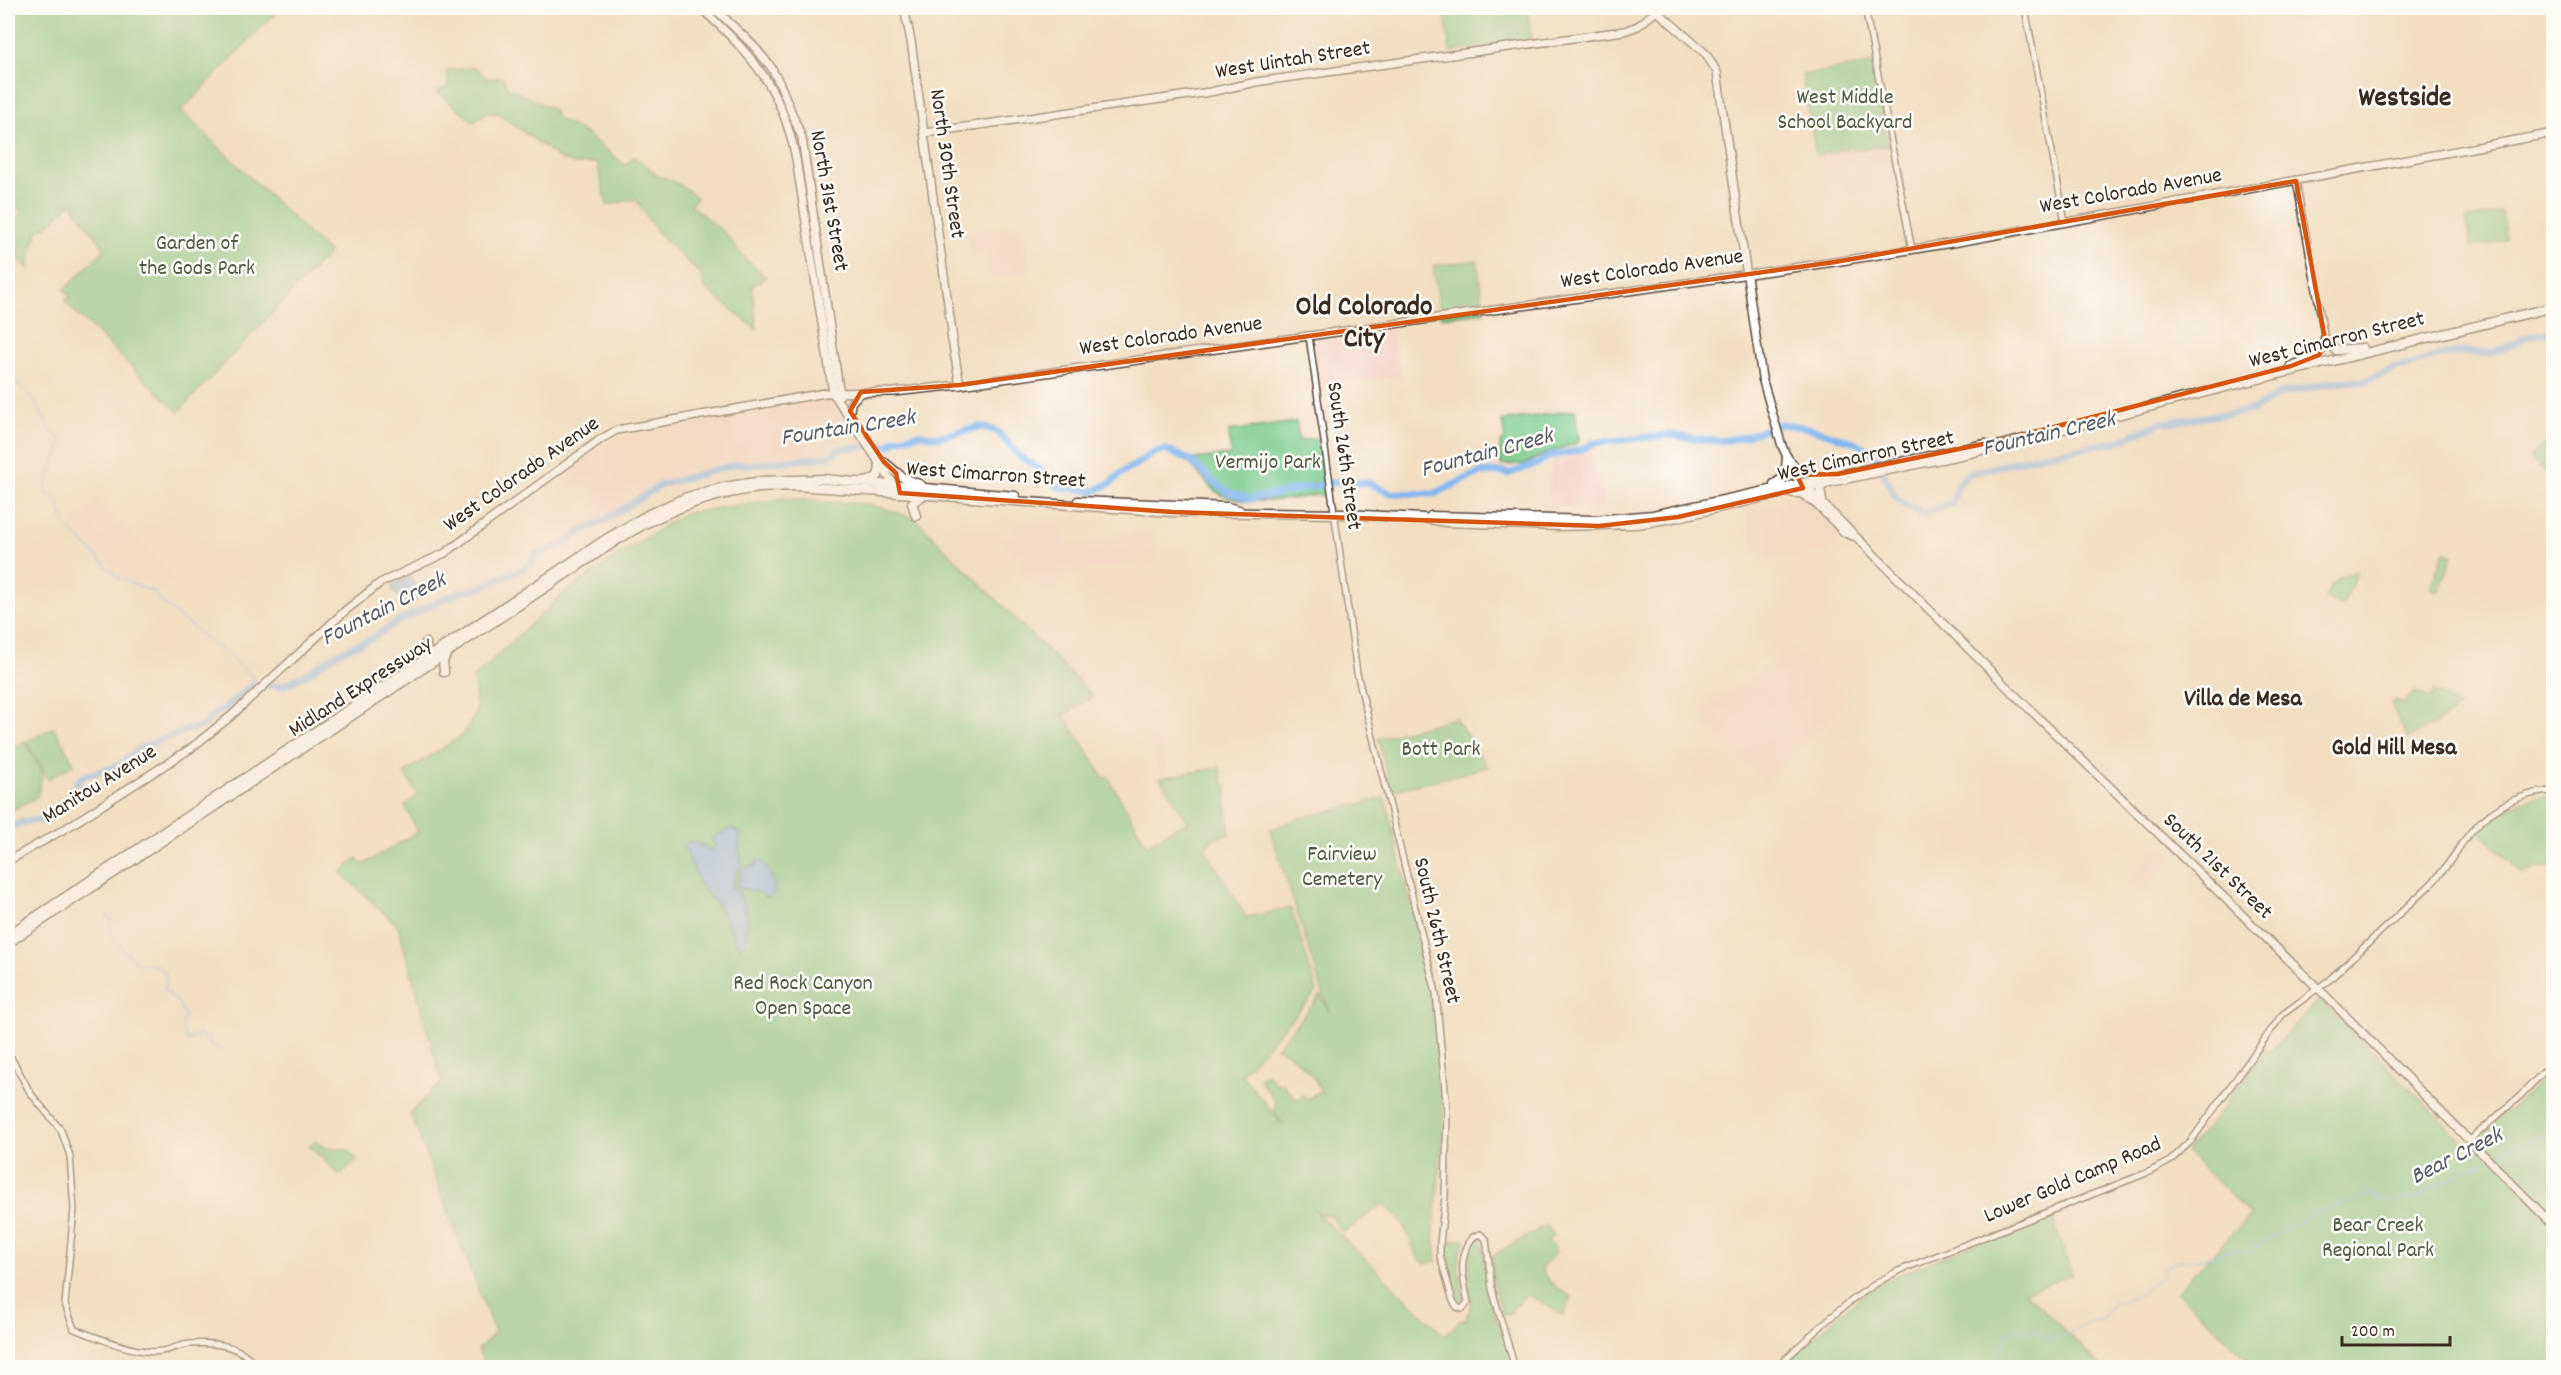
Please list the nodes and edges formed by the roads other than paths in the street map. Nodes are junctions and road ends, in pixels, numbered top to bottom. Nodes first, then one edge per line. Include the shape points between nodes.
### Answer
1 (701, 8) edge
2 (714, 8) edge
3 (904, 8) edge
4 (1865, 8) edge
5 (2025, 8) edge
6 (1659, 9) edge
7 (924, 132) junction
8 (2553, 134) edge
9 (2296, 181) junction
10 (2065, 222) junction
11 (1912, 250) junction
12 (1747, 275) junction
13 (2553, 301) edge
14 (2553, 306) edge
15 (1310, 336) junction
16 (2325, 339) junction
17 (2364, 348) junction
18 (2291, 366) junction
19 (960, 385) junction
20 (861, 392) junction
21 (836, 393) junction
22 (850, 411) junction
23 (867, 441) junction
24 (878, 457) junction
25 (1786, 458) junction
26 (1891, 467) junction
27 (1870, 471) junction
28 (1838, 474) junction
29 (838, 482) junction
30 (1830, 482) junction
31 (746, 486) junction
32 (1803, 486) junction
33 (898, 489) junction
34 (936, 490) junction
35 (1754, 493) junction
36 (928, 495) junction
37 (1766, 497) junction
38 (1819, 503) junction
39 (1244, 511) junction
40 (1334, 514) junction
41 (916, 516) dead end
42 (1423, 518) junction
43 (445, 650) junction
44 (434, 657) junction
45 (423, 665) junction
46 (180, 755) joint
47 (2553, 791) edge
48 (8, 861) edge
49 (85, 888) junction
50 (8, 935) edge
51 (8, 944) edge
52 (2317, 988) junction
53 (8, 1052) edge
54 (2553, 1061) edge
55 (2469, 1141) junction
56 (2553, 1226) edge
57 (257, 1368) edge
58 (1515, 1368) edge
59 (1776, 1368) edge

1 - 21 main road, North 31st Street via 745,49 762,71 791,135
2 - 21 main road, North 31st Street via 771,67 802,138
3 - 7 main road, North 30th Street
4 - 11 street
5 - 10 street
6 - 7 main road, West Uintah Street via 1638,27 1624,31
6 - 12 main road, South 21st Street via 1706,54 1717,72
7 - 19 main road, North 30th Street
8 - 9 main road, West Colorado Avenue
9 - 10 main road, West Colorado Avenue
9 - 16 street
10 - 11 main road, West Colorado Avenue
11 - 12 main road, West Colorado Avenue
12 - 15 main road, West Colorado Avenue
12 - 25 main road, South 21st Street via 1762,378
13 - 17 highway, West Cimarron Street
14 - 26 highway, West Cimarron Street via 2013,443
15 - 19 main road, West Colorado Avenue
15 - 40 street, South 26th Street
16 - 17 highway via 2336,350
16 - 18 highway via 2319,355
17 - 18 highway, West Cimarron Street
18 - 26 highway, West Cimarron Street
19 - 20 main road, West Colorado Avenue
20 - 21 main road, West Colorado Avenue
20 - 22 main road via 850,403
21 - 22 main road
21 - 23 main road
21 - 46 main road, West Colorado Avenue via 627,427 607,435 445,553 380,583 259,692
22 - 23 main road
23 - 24 main road
24 - 29 highway via 879,474 870,481
24 - 33 main road
24 - 34 highway via 906,479
25 - 28 highway via 1808,475
25 - 32 main road, South 21st Street
25 - 35 highway via 1784,480
26 - 27 highway, West Cimarron Street
27 - 28 highway, West Cimarron Street
27 - 30 highway, West Cimarron Street
28 - 32 highway, West Cimarron Street
29 - 31 highway, West Cimarron Street via 791,479
29 - 33 highway, West Cimarron Street
30 - 32 highway, West Cimarron Street
30 - 38 highway via 1820,488
31 - 33 highway, West Cimarron Street
31 - 43 highway, Midland Expressway via 687,497 638,520
32 - 35 highway, West Cimarron Street
32 - 37 highway, West Cimarron Street
32 - 38 main road, South 21st Street
33 - 34 highway, West Cimarron Street
33 - 36 highway, West Cimarron Street
34 - 39 highway, West Cimarron Street
35 - 42 highway, West Cimarron Street via 1622,519 1444,515
36 - 39 highway, West Cimarron Street via 1161,511
36 - 41 highway via 912,503
37 - 38 highway via 1801,493
37 - 42 highway, West Cimarron Street via 1677,517 1618,525 1581,527
38 - 52 main road, South 21st Street via 1848,527
39 - 40 highway, West Cimarron Street
40 - 42 highway, West Cimarron Street
40 - 58 street, South 26th Street via 1357,672 1436,993 1447,1111 1440,1256 1454,1301 1462,1309 1468,1302 1461,1266 1465,1250 1476,1234 1486,1239 1492,1289
43 - 44 highway, Midland Expressway
43 - 44 highway via 444,672
44 - 45 highway, Midland Expressway
44 - 45 highway via 426,643
45 - 49 highway, Midland Expressway
46 - 48 main road, Manitou Avenue
47 - 52 street, Lower Gold Camp Road via 2520,797 2482,819 2442,874
49 - 50 highway, Midland Expressway
49 - 51 highway, Midland Expressway
52 - 55 main road, South 21st Street
52 - 59 street, Lower Gold Camp Road via 2278,1019 2191,1141 2170,1161 1883,1278 1845,1305
53 - 57 street via 27,1088 61,1130 70,1156 74,1209 65,1304 74,1329 145,1352 164,1353 192,1344 228,1347 245,1353
54 - 55 street
55 - 56 main road, South 21st Street

